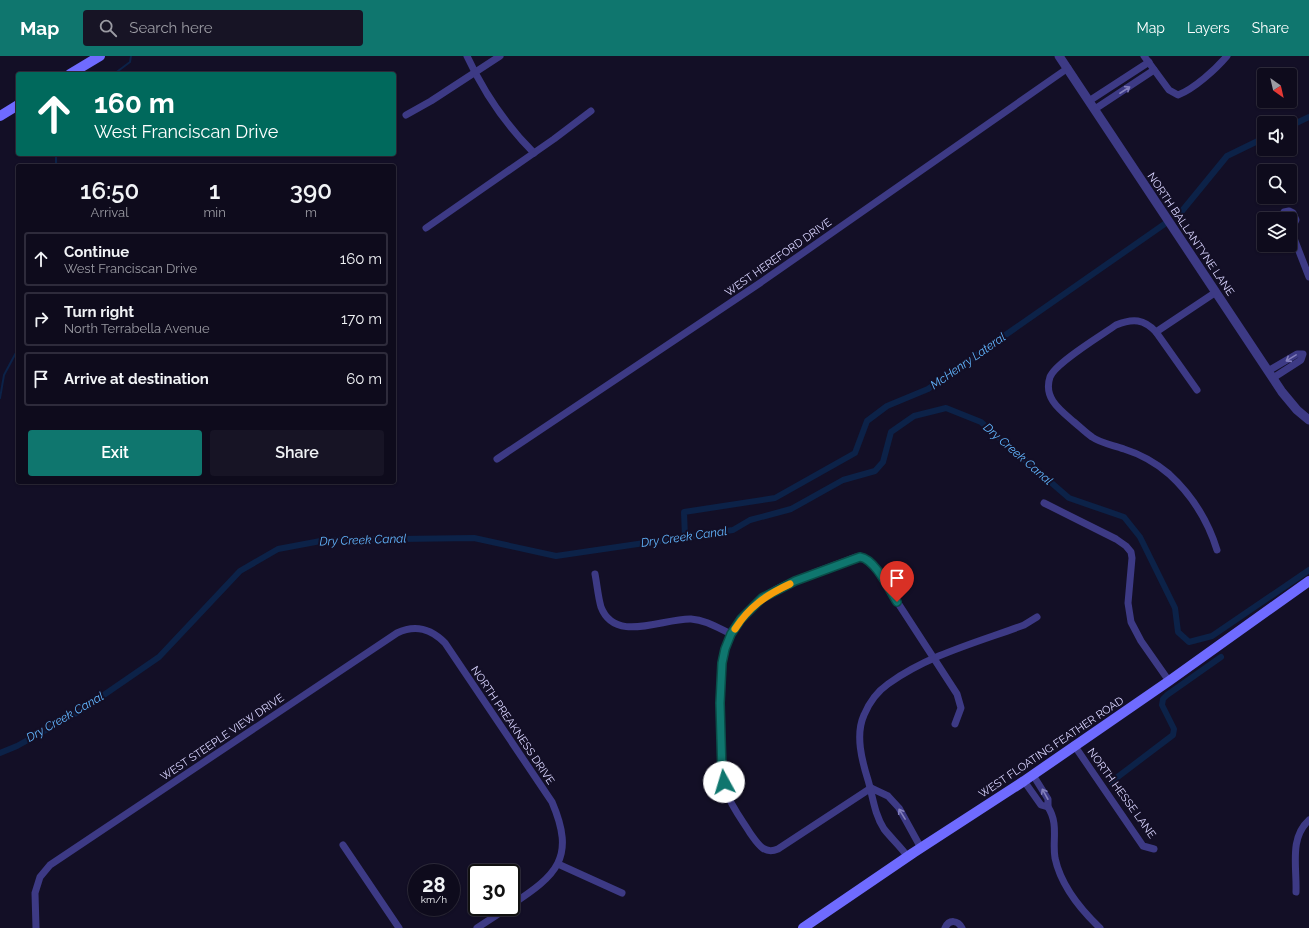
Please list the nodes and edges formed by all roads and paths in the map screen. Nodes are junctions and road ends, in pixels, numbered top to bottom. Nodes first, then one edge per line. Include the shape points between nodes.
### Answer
1 (100, 56) edge
2 (467, 56) edge
3 (500, 56) edge
4 (1060, 56) edge
5 (1144, 56) edge
6 (1227, 56) edge
7 (1149, 62) junction
8 (1068, 68) junction
9 (1154, 70) junction
10 (475, 71) junction
11 (73, 72) edge
12 (1092, 105) junction
13 (16, 106) edge
14 (591, 111) dead end
15 (406, 115) dead end
16 (0, 116) edge
17 (534, 153) junction
18 (426, 228) dead end
19 (1297, 245) edge
20 (1309, 277) edge
21 (1216, 292) junction
22 (1156, 332) junction
23 (1306, 352) edge
24 (1270, 375) junction
25 (1197, 390) dead end
26 (1309, 420) edge
27 (497, 459) dead end
28 (1044, 503) dead end
29 (1217, 550) dead end
30 (595, 574) dead end
31 (1309, 581) edge
32 (1037, 617) dead end
33 (406, 629) joint
34 (731, 634) junction
35 (934, 658) junction
36 (1170, 681) junction
37 (956, 724) dead end
38 (1074, 745) junction
39 (1033, 775) junction
40 (1024, 781) junction
41 (871, 788) junction
42 (1048, 807) junction
43 (1309, 820) edge
44 (343, 845) dead end
45 (921, 848) junction
46 (1154, 849) dead end
47 (908, 856) junction
48 (558, 864) junction
49 (1296, 892) dead end
50 (622, 893) dead end
51 (520, 899) edge
52 (495, 916) edge
53 (36, 928) edge
54 (399, 928) edge
55 (477, 928) edge
56 (803, 928) edge
57 (945, 928) edge
58 (962, 928) edge
59 (1100, 928) edge

1 - 11 main road
2 - 10 street
3 - 10 street
4 - 8 street, NORTH BALLANTYNE LANE
5 - 7 street
6 - 9 street via 1213,70 1178,95 1169,90
7 - 9 street
7 - 12 street
8 - 12 street, NORTH BALLANTYNE LANE
8 - 27 street, WEST HEREFORD DRIVE via 760,283
12 -> 9 street
10 - 15 street via 432,101
10 - 17 street via 496,109
12 - 21 street, NORTH BALLANTYNE LANE
13 - 16 main road
14 - 17 street
17 - 18 street
19 - 20 street
21 - 22 street
21 - 24 street, NORTH BALLANTYNE LANE
22 - 25 street
22 - 29 street via 1150,326 1136,320 1127,320 1116,325 1060,364 1050,377 1048,390 1051,400 1058,408 1093,438 1146,459 1162,469 1180,486 1205,519
23 - 24 street via 1297,354
24 - 26 street, NORTH BALLANTYNE LANE via 1286,398
28 - 36 street via 1116,539 1131,552 1128,603 1131,622 1141,641
30 - 34 street via 601,607 613,623 623,627 634,627 689,619 709,623
31 - 36 main road, WEST FLOATING FEATHER ROAD
32 - 35 street via 1024,625
33 - 48 street, NORTH PREAKNESS DRIVE via 428,630 446,643 552,802 563,837
33 - 53 street, WEST STEEPLE VIEW DRIVE via 390,637 52,864 40,877 35,893
34 - 35 street via 762,598 795,581 856,557 865,558 872,563
34 - 41 street via 722,663 722,773 726,791 735,809 759,846 767,851 778,849
35 - 37 street via 957,694 961,708
35 - 41 street via 887,684 873,698 863,716 860,743 863,764
36 - 38 main road, WEST FLOATING FEATHER ROAD
38 - 39 main road, WEST FLOATING FEATHER ROAD
38 - 46 street, NORTH HESSE LANE via 1143,846
39 - 40 main road, WEST FLOATING FEATHER ROAD
42 -> 39 street via 1048,799
40 - 42 street via 1041,805
40 - 45 main road, WEST FLOATING FEATHER ROAD
45 -> 41 street via 899,808 888,796
41 - 47 street via 874,807 884,829
42 - 59 street via 1052,814 1055,857 1061,878 1072,896
43 - 49 street via 1302,828 1296,843
44 - 54 street
45 - 47 main road, WEST FLOATING FEATHER ROAD
47 - 56 main road, WEST FLOATING FEATHER ROAD
48 - 50 street
48 - 51 street via 545,882
52 - 55 street
57 - 58 street via 948,923 954,921

